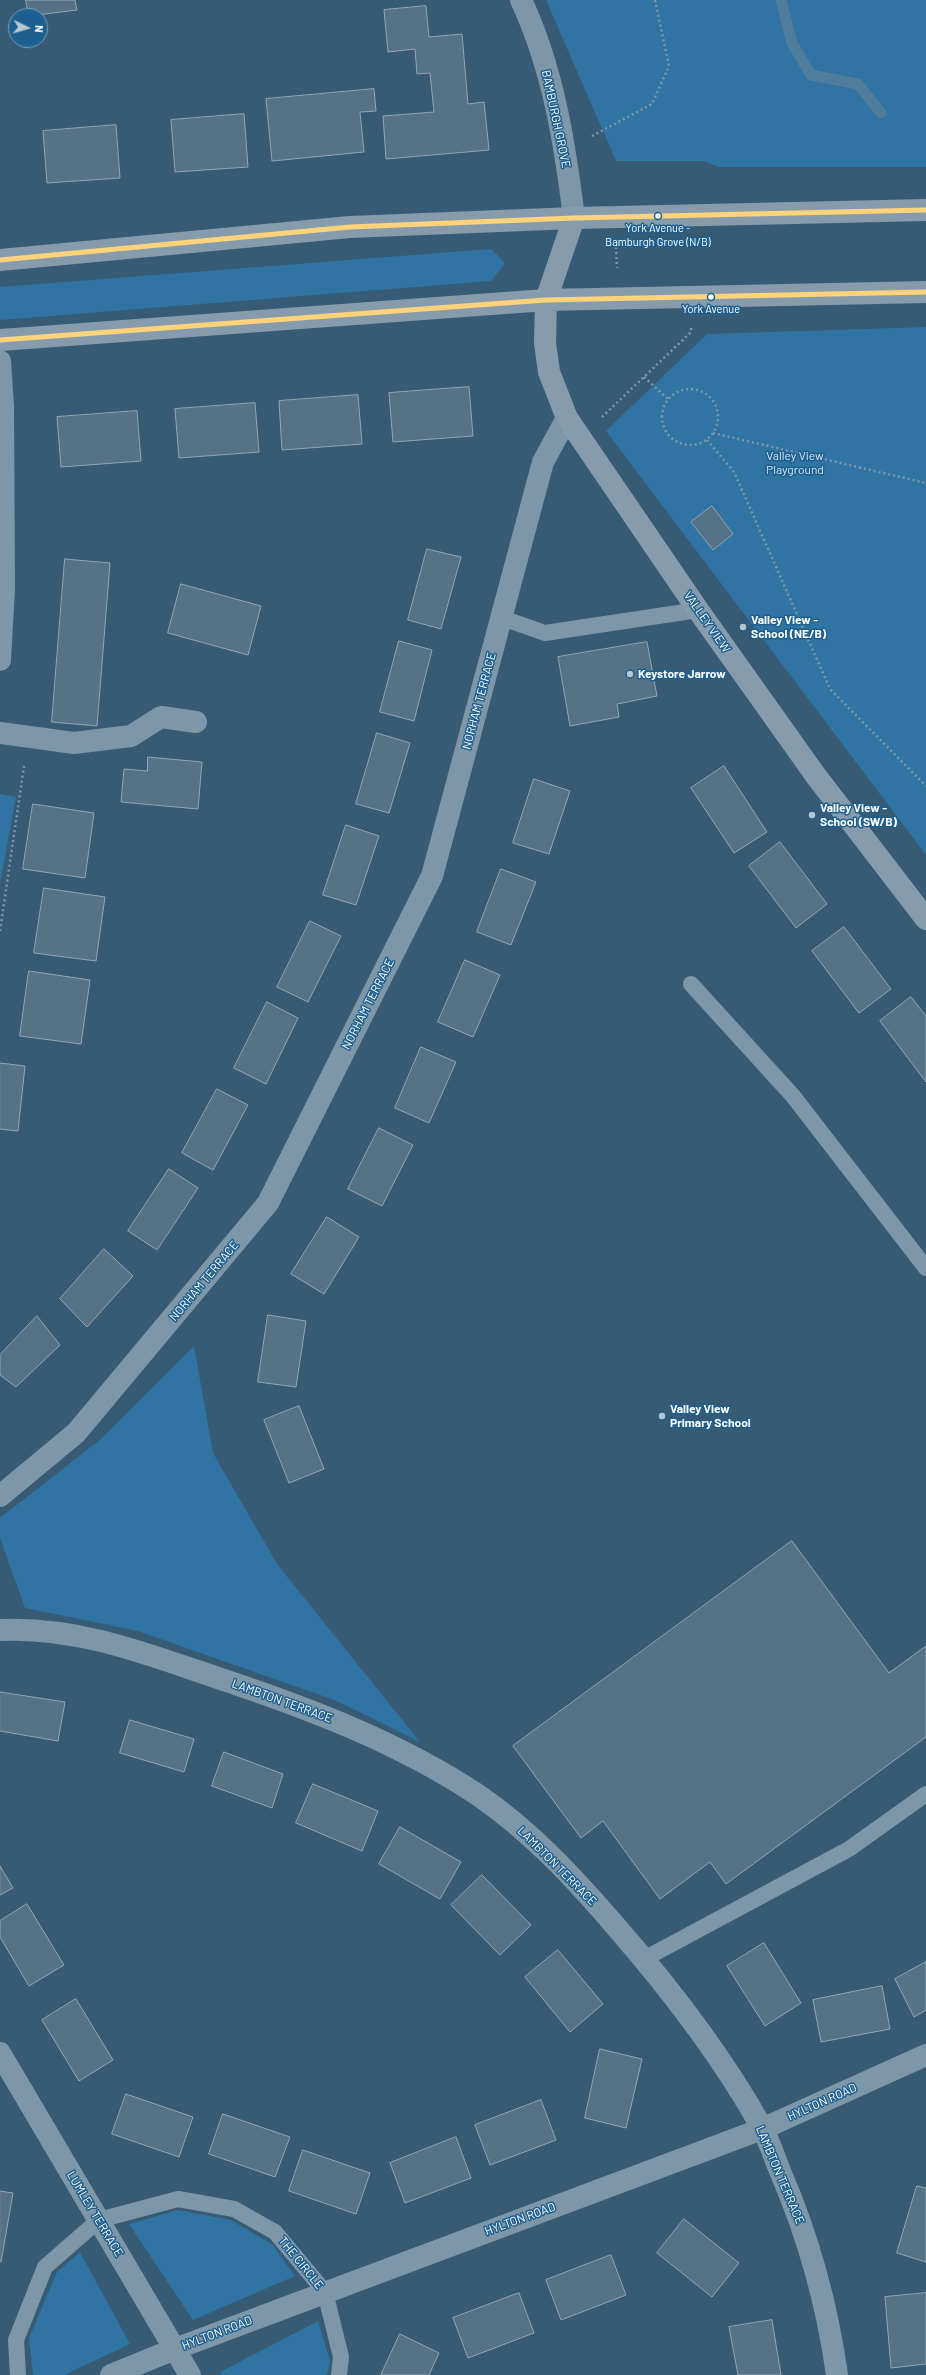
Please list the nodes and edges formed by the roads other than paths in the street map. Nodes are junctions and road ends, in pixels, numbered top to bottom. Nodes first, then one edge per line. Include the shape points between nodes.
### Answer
1 (521, 0) edge
2 (926, 210) edge
3 (574, 218) junction
4 (0, 260) edge
5 (926, 292) edge
6 (546, 300) junction
7 (0, 340) edge
8 (0, 361) edge
9 (567, 418) junction
10 (698, 610) junction
11 (502, 618) junction
12 (0, 660) edge
13 (196, 722) dead end
14 (0, 733) edge
15 (926, 919) edge
16 (691, 984) dead end
17 (926, 1268) edge
18 (0, 1496) edge
19 (0, 1630) edge
20 (926, 1794) edge
21 (644, 1959) junction
22 (0, 2053) edge
23 (926, 2055) edge
24 (762, 2129) junction
25 (99, 2220) junction
26 (325, 2292) junction
27 (175, 2349) junction
28 (18, 2375) edge
29 (111, 2375) edge
30 (190, 2375) edge
31 (339, 2375) edge
32 (837, 2375) edge

1 - 3 street, BAMBURGH GROVE via 550,82 565,150
2 - 3 main road
3 - 4 main road via 350,227
3 - 6 main road
5 - 6 main road
6 - 7 main road
6 - 9 main road, VALLEY VIEW via 545,343 549,372
8 - 12 street via 4,589
9 - 10 main road, VALLEY VIEW
9 - 11 street, NORHAM TERRACE via 543,462
10 - 11 lane via 544,633
10 - 15 main road, VALLEY VIEW via 816,776
11 - 18 street, NORHAM TERRACE via 432,876 268,1204 76,1433
13 - 14 street via 161,718 131,736 74,743
16 - 17 lane via 793,1096
19 - 21 street, LAMBTON TERRACE via 32,1628 81,1636 129,1648 279,1698 386,1743 478,1796 526,1832 563,1867
20 - 21 lane via 849,1849
21 - 24 street, LAMBTON TERRACE via 698,2026
22 - 25 street, LUMLEY TERRACE
23 - 24 street, HYLTON ROAD
24 - 26 street, HYLTON ROAD
24 - 32 street, LAMBTON TERRACE via 794,2203 822,2291
25 - 26 lane, THE CIRCLE via 178,2199 234,2210 276,2232
25 - 27 street, LUMLEY TERRACE
25 - 28 lane, THE CIRCLE via 45,2267 16,2340
26 - 27 street, HYLTON ROAD
26 - 31 lane, THE CIRCLE via 341,2357
27 - 29 street, HYLTON ROAD
27 - 30 street, LUMLEY TERRACE

